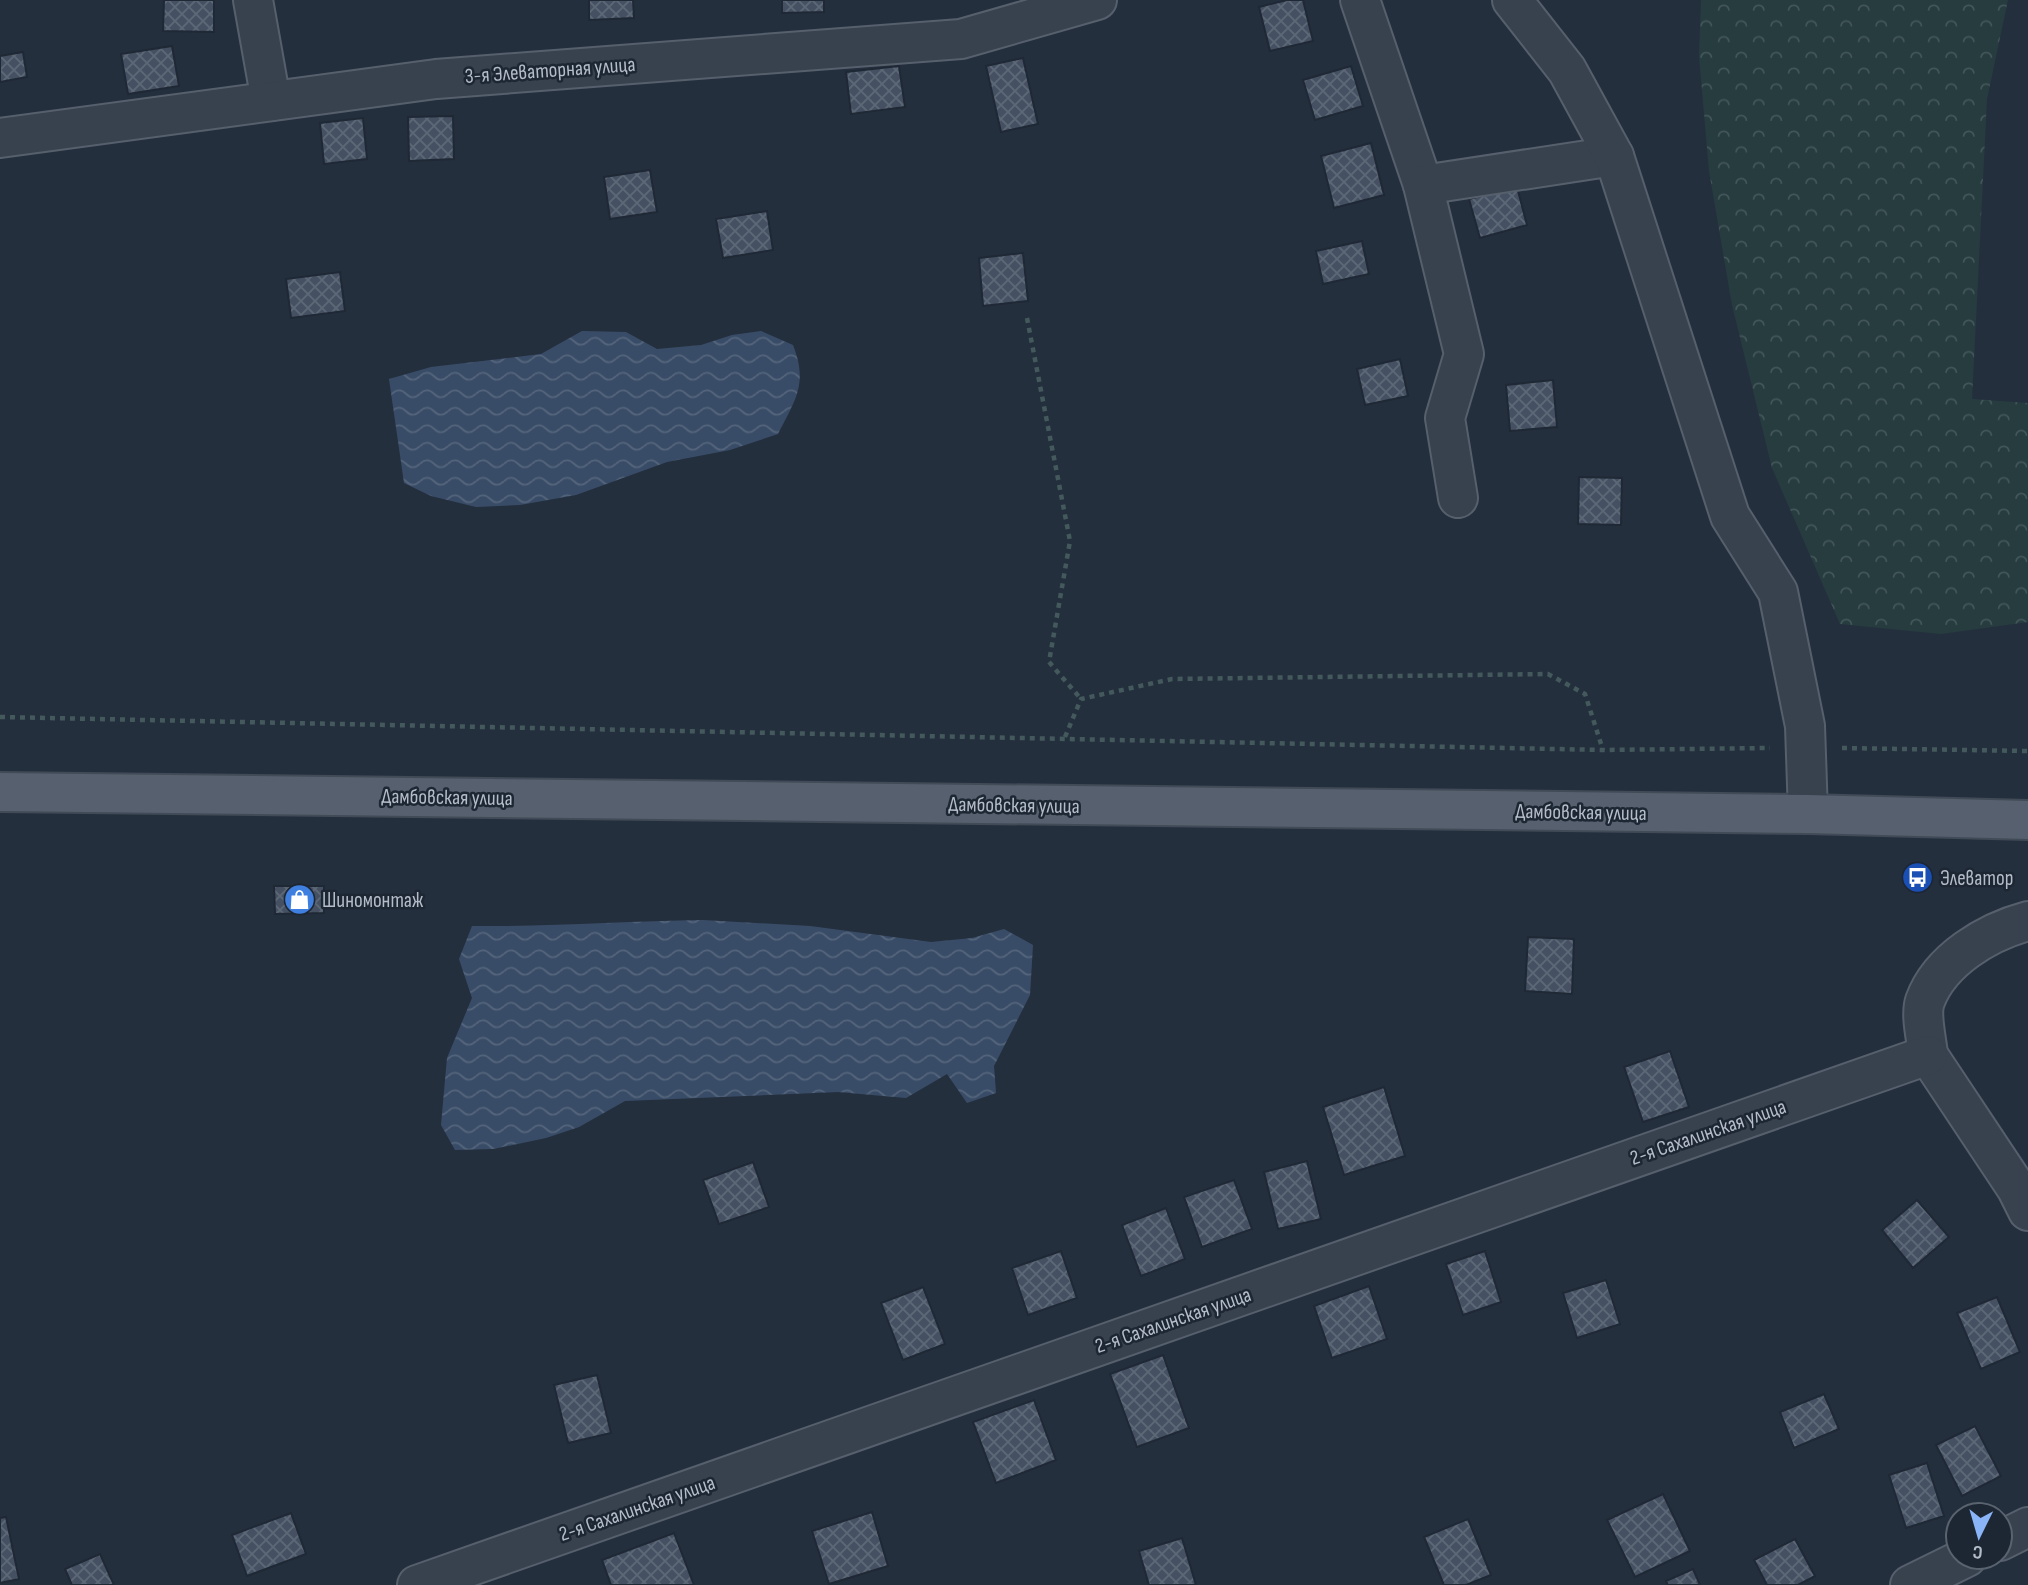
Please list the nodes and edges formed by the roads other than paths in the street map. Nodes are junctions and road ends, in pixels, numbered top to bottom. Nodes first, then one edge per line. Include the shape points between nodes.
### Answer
1 (253, 0) edge
2 (1097, 0) edge
3 (1360, 0) edge
4 (1512, 0) edge
5 (271, 101) junction
6 (0, 138) edge
7 (1614, 156) junction
8 (1423, 186) junction
9 (1458, 498) dead end
10 (0, 792) edge
11 (1808, 814) junction
12 (2028, 820) edge
13 (2028, 921) edge
14 (1928, 1055) junction
15 (2028, 1211) edge
16 (1944, 1569) edge
17 (417, 1585) edge
18 (1910, 1585) edge

1 - 5 street
2 - 5 street, 3-я Элеваторная улица via 961,39 436,79
3 - 8 street
4 - 7 street via 1567,70
5 - 6 street, 3-я Элеваторная улица
7 - 8 street
7 - 11 street via 1730,516 1778,592 1805,726
8 - 9 street via 1464,354 1445,418
10 - 11 main road, Дамбовская улица
11 - 12 main road, Дамбовская улица
13 - 14 street via 1953,958 1924,1003
14 - 15 street
14 - 17 street, 2-я Сахалинская улица
16 - 18 street

